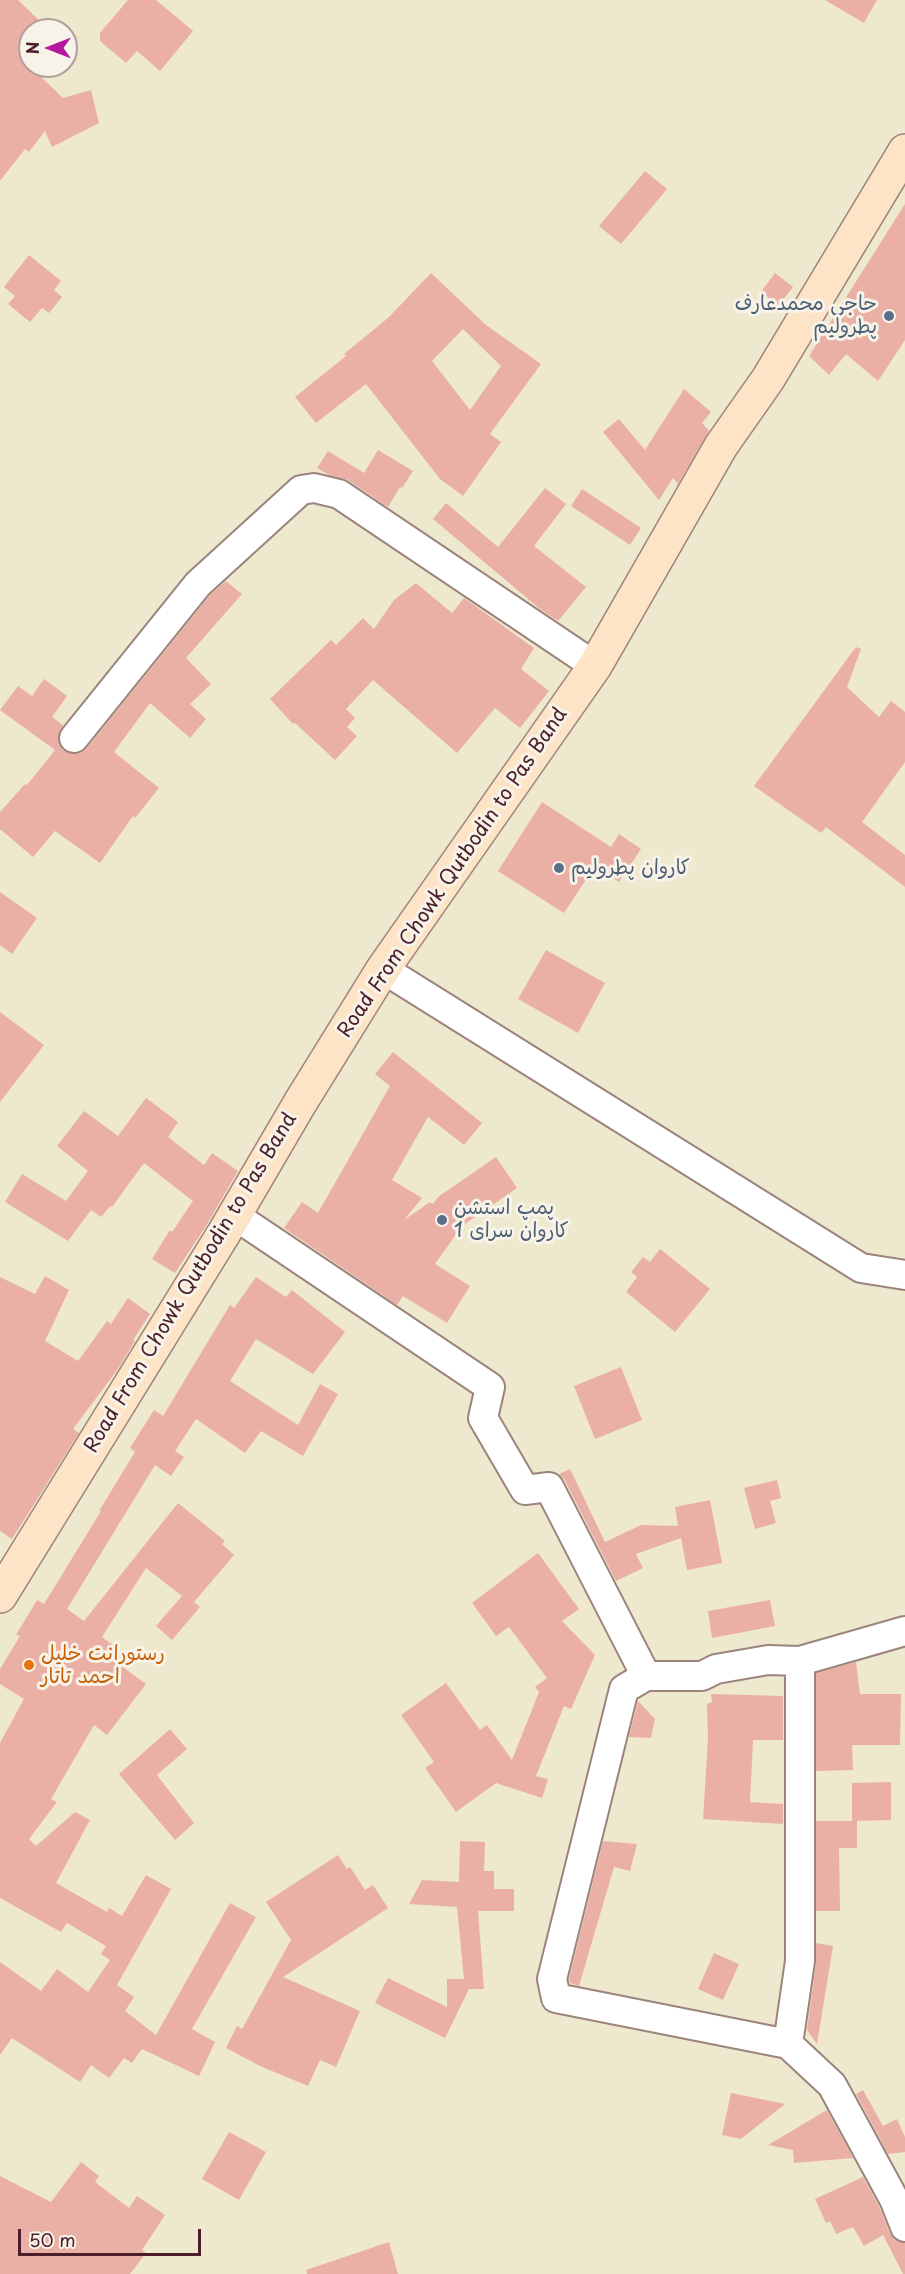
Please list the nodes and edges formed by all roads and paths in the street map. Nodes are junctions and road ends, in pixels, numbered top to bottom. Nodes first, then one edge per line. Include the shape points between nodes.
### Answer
1 (905, 151) edge
2 (595, 666) junction
3 (74, 738) dead end
4 (383, 969) junction
5 (234, 1215) junction
6 (905, 1275) edge
7 (0, 1596) edge
8 (905, 1632) edge
9 (800, 1661) junction
10 (646, 1676) junction
11 (788, 2044) junction
12 (905, 2227) edge

1 - 2 main road, Road From Chowk Qutbodin to Pas Band via 768,379 721,446
2 - 3 street via 339,494 314,488 302,490 198,584
2 - 4 main road, Road From Chowk Qutbodin to Pas Band
4 - 5 main road, Road From Chowk Qutbodin to Pas Band
4 - 6 street via 861,1268
5 - 7 main road, Road From Chowk Qutbodin to Pas Band
5 - 10 street via 490,1387 483,1418 525,1490 549,1488
8 - 9 street
9 - 10 street via 768,1660 716,1669 702,1676
9 - 11 street via 800,1961
10 - 11 street via 624,1689 552,1979 556,1998
11 - 12 street via 832,2085 894,2199

